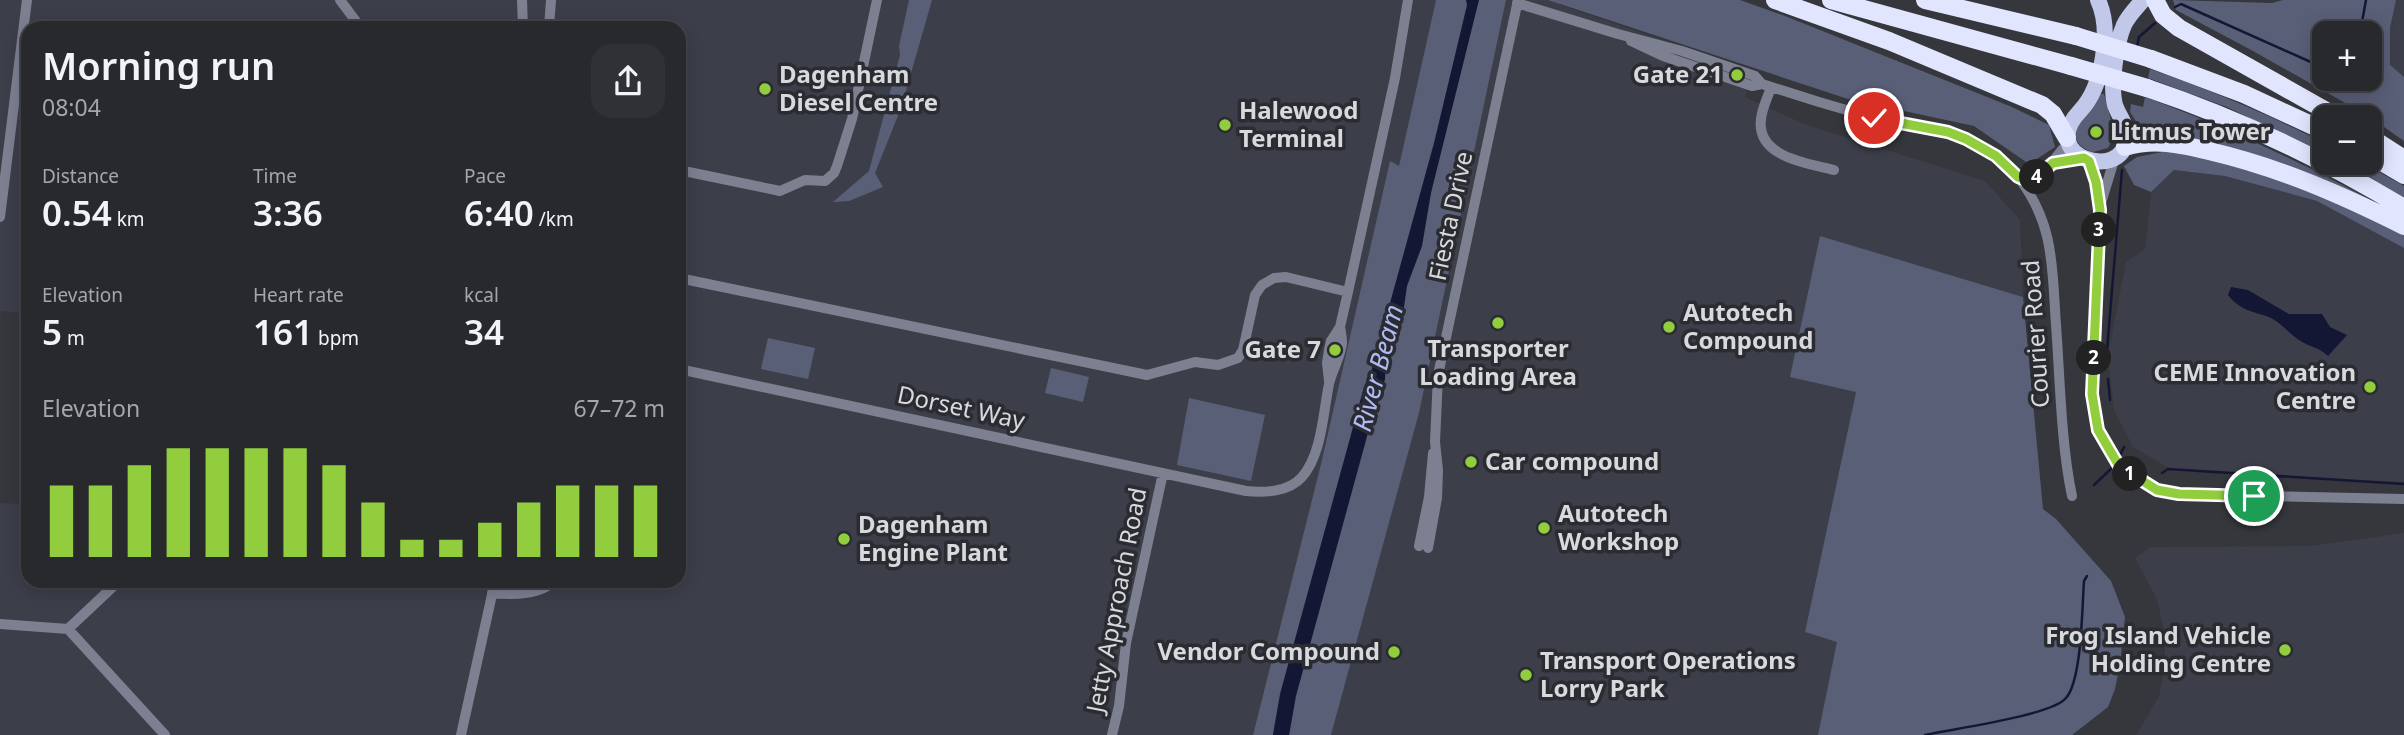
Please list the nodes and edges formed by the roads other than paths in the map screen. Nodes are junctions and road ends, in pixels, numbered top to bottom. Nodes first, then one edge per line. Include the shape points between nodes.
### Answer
1 (27, 0) edge
2 (340, 0) edge
3 (523, 0) edge
4 (551, 0) edge
5 (877, 0) edge
6 (1408, 0) edge
7 (1415, 0) edge
8 (1775, 0) edge
9 (1831, 0) edge
10 (1926, 0) edge
11 (2098, 0) edge
12 (2143, 0) edge
13 (2155, 0) edge
14 (1517, 1) edge
15 (24, 21) edge
16 (356, 21) edge
17 (523, 21) edge
18 (550, 21) edge
19 (21, 48) edge
20 (1400, 51) junction
21 (1767, 85) junction
22 (2316, 105) edge
23 (2312, 125) edge
24 (2068, 141) junction
25 (2382, 145) edge
26 (2120, 152) junction
27 (2404, 159) edge
28 (2086, 160) junction
29 (2382, 162) edge
30 (2053, 163) junction
31 (1834, 170) dead end
32 (686, 171) edge
33 (2404, 175) edge
34 (2018, 177) junction
35 (2404, 208) edge
36 (2100, 210) junction
37 (0, 217) edge
38 (2404, 226) edge
39 (686, 279) edge
40 (1348, 292) junction
41 (686, 371) edge
42 (1163, 473) junction
43 (2072, 496) dead end
44 (2404, 499) edge
45 (1423, 547) dead end
46 (112, 588) edge
47 (493, 588) edge
48 (542, 588) edge
49 (492, 593) junction
50 (0, 624) edge
51 (68, 629) junction
52 (161, 731) edge
53 (461, 735) edge
54 (1112, 735) edge

1 - 15 street
2 - 16 street
3 - 17 street
4 - 18 street
5 - 32 street via 852,119 834,173 825,181 805,180 780,191
6 - 20 street
7 - 20 street
8 - 24 highway via 2042,105 2056,118
9 - 35 highway, bridge via 2071,66 2195,106 2336,170
10 - 23 highway, bridge via 2151,59
11 - 24 main road via 2106,32 2095,88 2072,120
12 - 26 main road via 2123,26 2113,88 2126,129
13 - 22 highway via 2163,15 2179,28
14 - 21 street, Courier Road via 1743,71
14 - 45 street, Fiesta Drive via 1438,375 1437,498
19 - 37 street
20 - 40 street, Dorset Way
21 - 31 street via 1761,122 1767,143 1789,158
21 - 34 street, Courier Road via 1874,118 1960,136 1996,156
24 - 28 main road
24 - 30 street
25 - 27 highway
26 - 28 main road via 2105,161
26 - 36 street
26 - 38 highway via 2140,143 2175,143 2261,164 2323,187
28 - 30 street
28 - 36 street via 2096,182
29 - 33 highway
30 - 34 street via 2033,179
34 - 43 street, Courier Road via 2039,210 2051,248
36 - 44 street via 2092,394 2098,430 2116,462 2157,490 2179,494
39 - 40 street via 1147,375 1195,362 1233,362 1243,350 1255,295 1274,278
40 - 42 street, Dorset Way via 1340,327 1331,341 1329,383 1316,448 1301,478 1274,491 1256,492
41 - 42 street, Dorset Way
42 - 54 street, Jetty Approach Road via 1126,643
46 - 51 street
47 - 49 street
48 - 49 street
49 - 53 street
50 - 51 street
51 - 52 street

